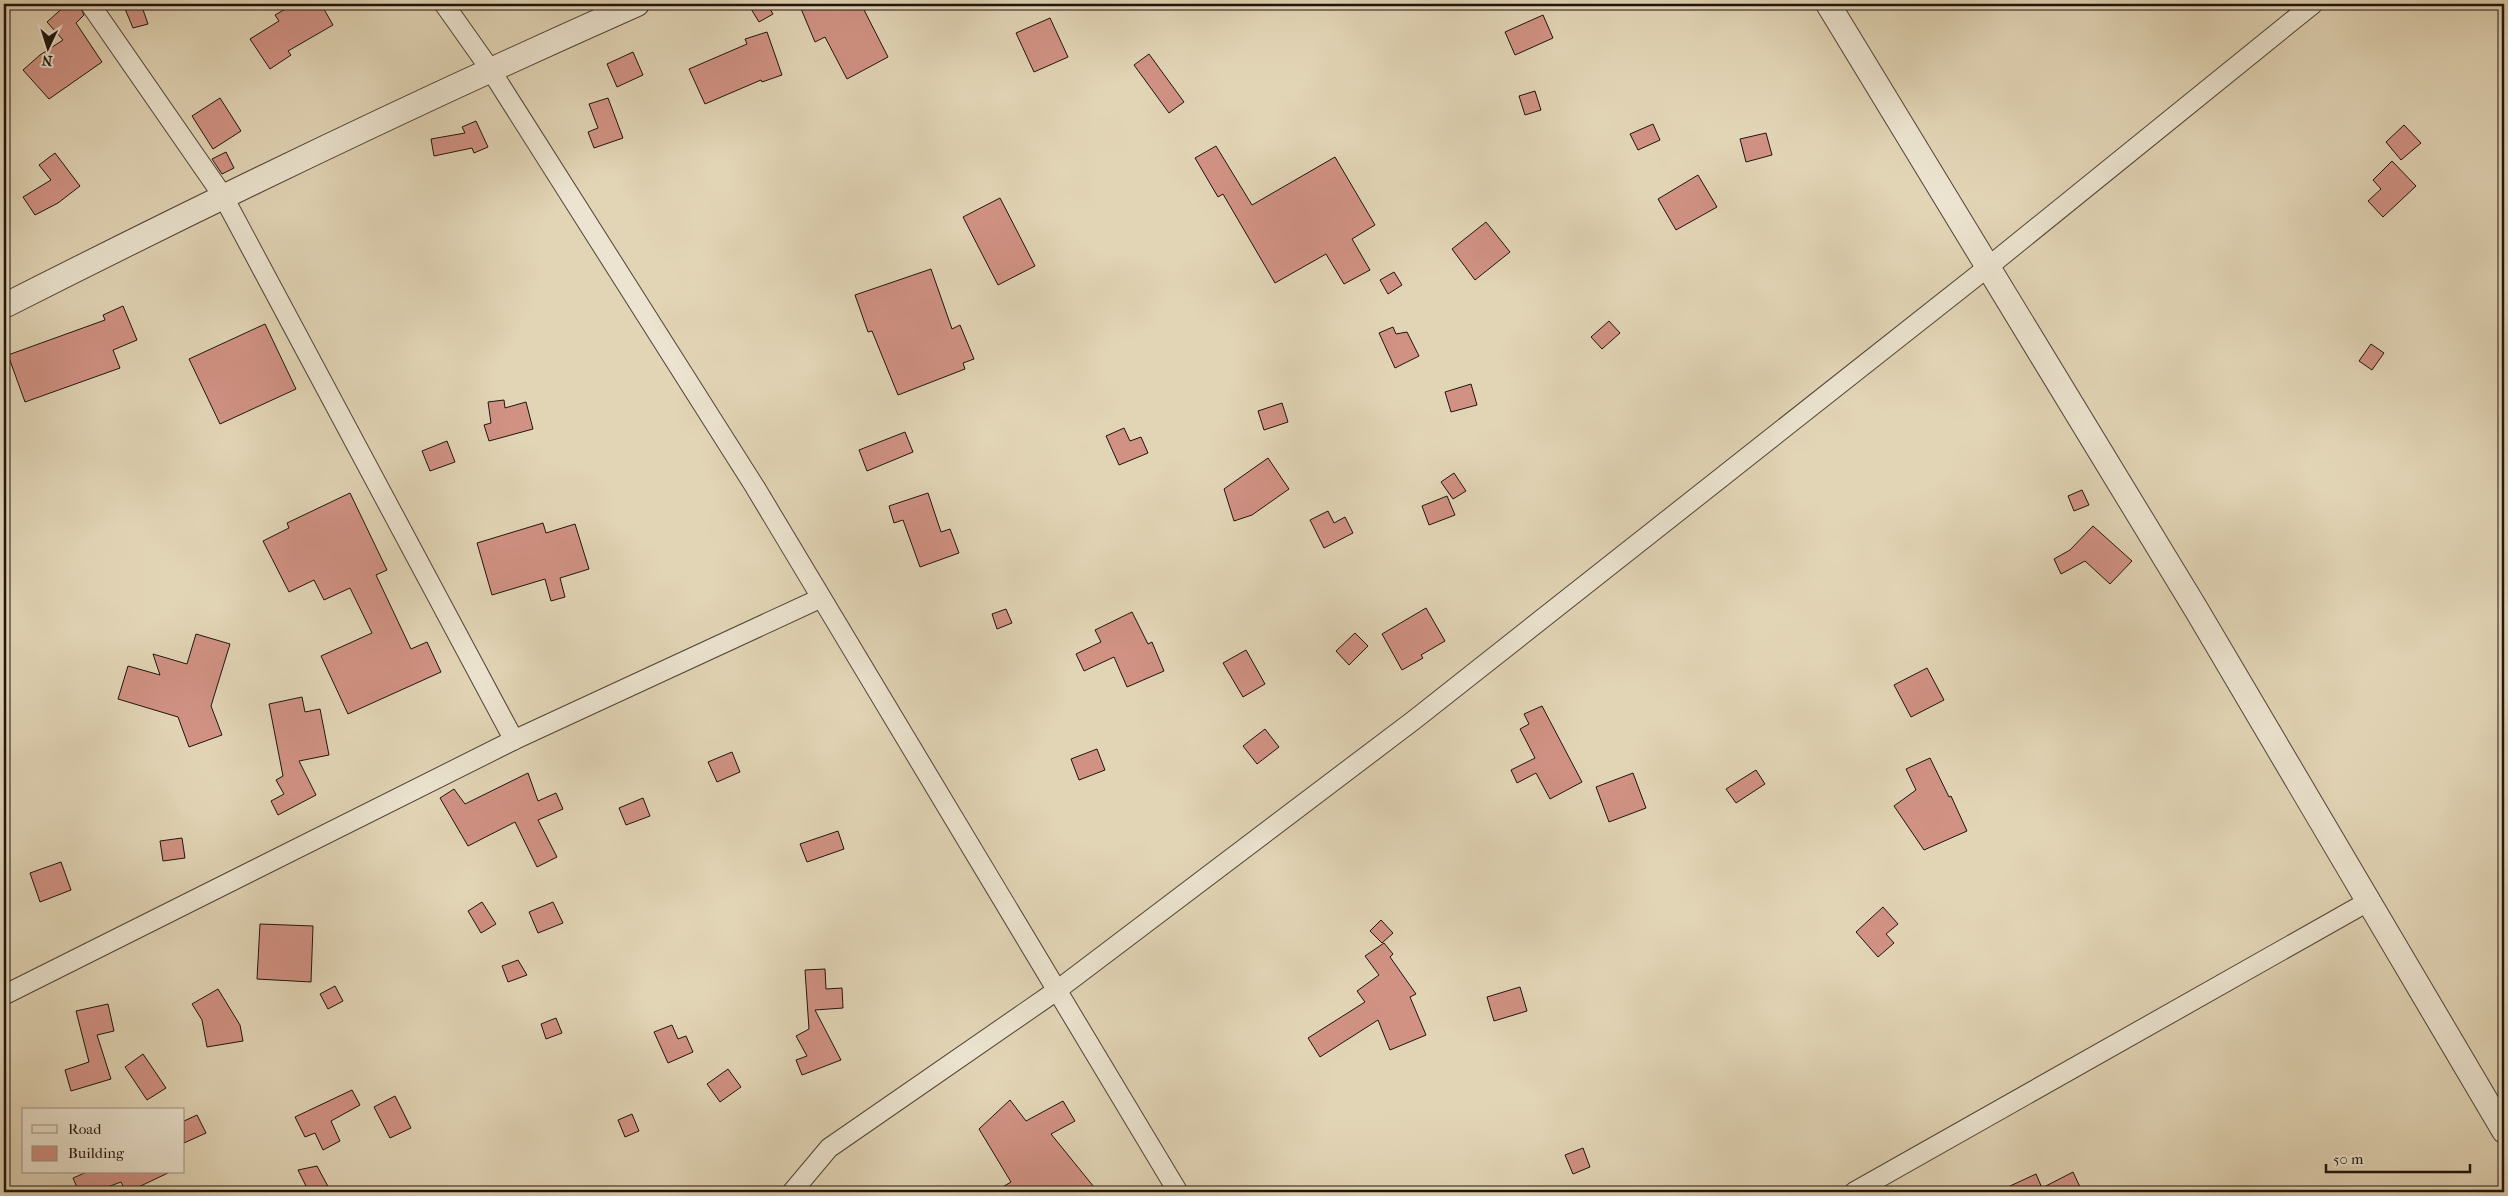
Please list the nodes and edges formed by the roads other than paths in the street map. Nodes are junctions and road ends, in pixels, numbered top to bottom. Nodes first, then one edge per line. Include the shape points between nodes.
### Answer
1 (90, 4) edge
2 (444, 4) edge
3 (637, 4) edge
4 (1828, 4) edge
5 (2313, 4) edge
6 (490, 69) junction
7 (223, 196) junction
8 (1988, 267) junction
9 (4, 306) edge
10 (822, 598) junction
11 (514, 740) junction
12 (2368, 901) junction
13 (1056, 991) junction
14 (4, 995) edge
15 (2504, 1131) edge
16 (792, 1192) edge
17 (1178, 1192) edge
18 (1854, 1192) edge

1 - 7 street
2 - 6 street
3 - 6 street
4 - 8 street
5 - 8 street
6 - 7 street
6 - 10 street via 756,487
7 - 9 street
7 - 11 street
8 - 12 street via 2196,609
8 - 13 street via 1414,720
10 - 11 street
10 - 13 street
11 - 14 street
12 - 15 street
12 - 18 street
13 - 16 street via 829,1148
13 - 17 street

